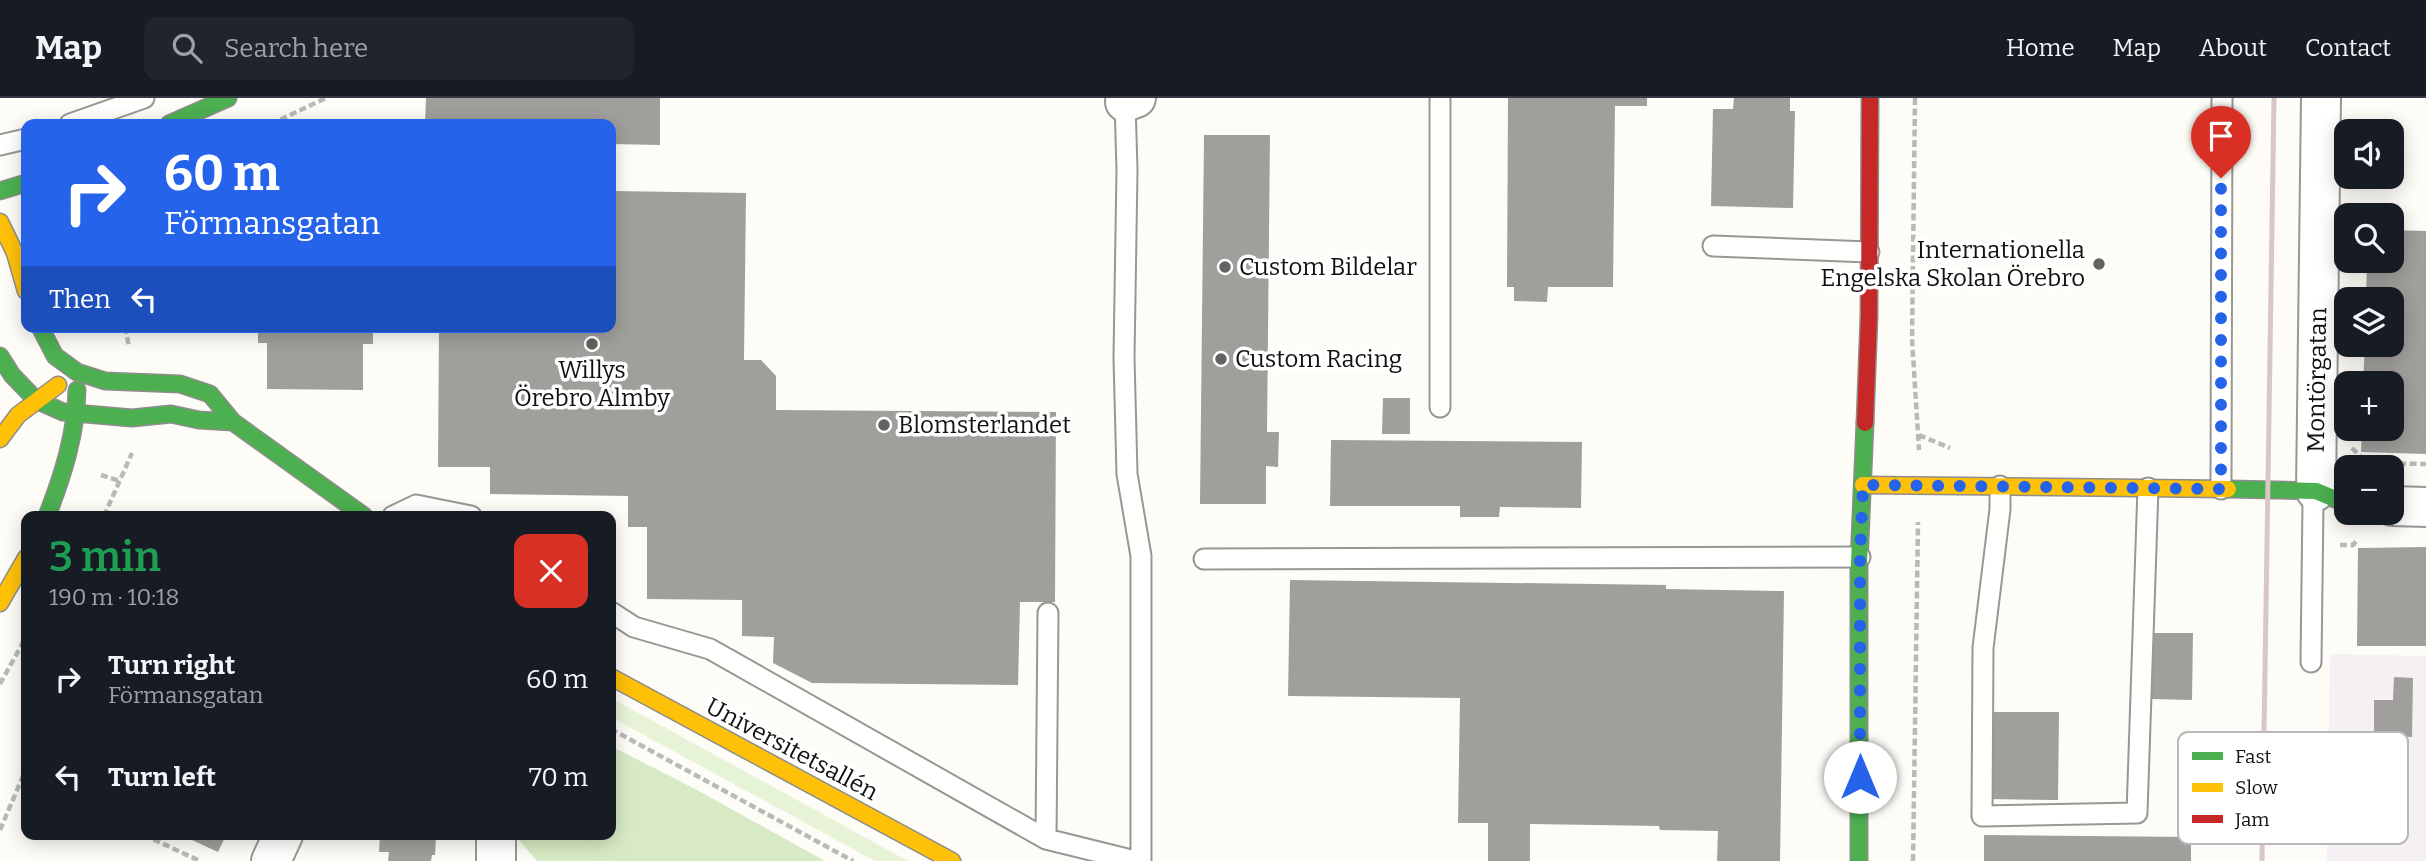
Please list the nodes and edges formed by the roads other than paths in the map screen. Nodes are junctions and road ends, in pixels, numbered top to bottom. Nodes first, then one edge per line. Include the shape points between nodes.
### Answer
1 (144, 98) edge
2 (228, 98) edge
3 (1440, 98) edge
4 (1870, 98) edge
5 (2222, 98) edge
6 (2321, 98) edge
7 (1130, 100) edge
8 (84, 119) edge
9 (180, 119) edge
10 (21, 140) edge
11 (0, 145) edge
12 (21, 185) edge
13 (0, 191) edge
14 (0, 222) edge
15 (1713, 246) dead end
16 (1869, 252) junction
17 (21, 274) edge
18 (43, 333) edge
19 (0, 356) edge
20 (77, 372) junction
21 (36, 400) junction
22 (1440, 407) dead end
23 (77, 415) junction
24 (233, 422) junction
25 (0, 439) edge
26 (1863, 485) junction
27 (2000, 486) junction
28 (2148, 488) junction
29 (2221, 489) junction
30 (2331, 498) edge
31 (2404, 506) edge
32 (2426, 507) edge
33 (49, 511) edge
34 (357, 511) edge
35 (403, 511) edge
36 (446, 511) edge
37 (1860, 557) junction
38 (1204, 559) dead end
39 (21, 567) edge
40 (0, 603) edge
41 (1048, 613) dead end
42 (616, 615) edge
43 (2311, 662) dead end
44 (616, 680) edge
45 (1046, 839) junction
46 (281, 840) edge
47 (496, 840) edge
48 (271, 861) edge
49 (496, 861) edge
50 (952, 861) edge
51 (1138, 861) edge
52 (1859, 861) edge

1 - 8 lane
2 - 9 street
3 - 22 lane
4 - 16 street
5 - 29 lane
6 - 30 street, Montörgatan via 2316,440
7 - 51 lane via 1124,358 1127,474 1141,556
10 - 11 lane
12 - 13 street
14 - 17 street
15 - 16 lane
16 - 26 street
18 - 20 street via 55,356
19 - 21 street
20 - 21 street
20 - 23 street
20 - 24 street via 105,381 180,384 210,394
21 - 23 street
21 - 25 street via 8,425
23 - 24 street via 132,418 171,414
23 - 33 street
24 - 34 street
26 - 27 street
26 - 37 street
27 - 28 street
27 - 28 lane via 1983,648 1982,816 2137,813
28 - 29 street
29 - 30 street
30 - 43 lane, Montörgatan via 2312,503
31 - 32 street
35 - 36 lane via 416,505
37 - 38 lane
37 - 52 street
39 - 40 street
41 - 45 lane
42 - 45 lane via 634,628 710,649
44 - 50 street, Universitetsallén
45 - 51 lane
46 - 48 street
47 - 49 street

